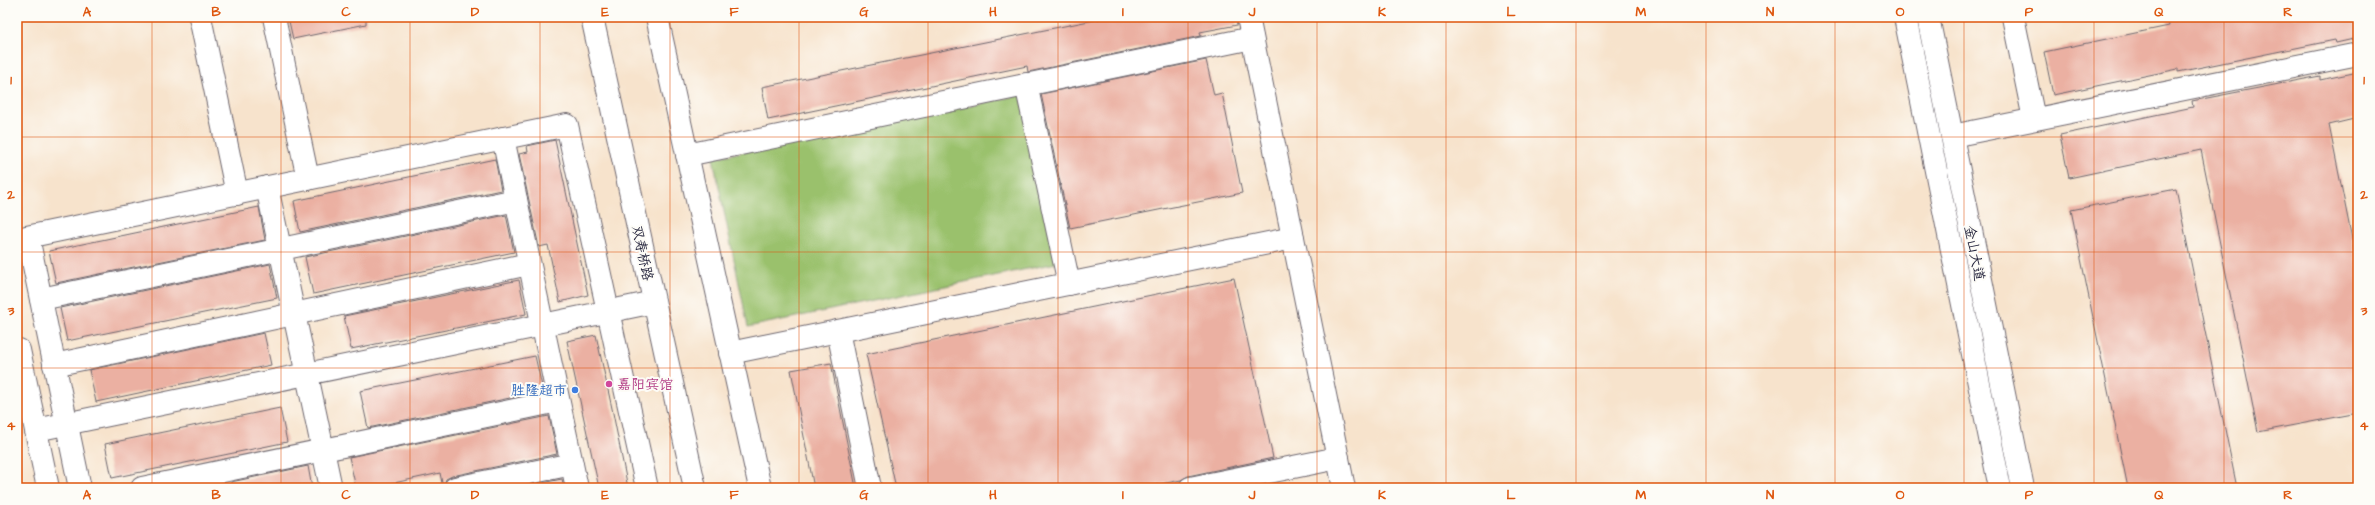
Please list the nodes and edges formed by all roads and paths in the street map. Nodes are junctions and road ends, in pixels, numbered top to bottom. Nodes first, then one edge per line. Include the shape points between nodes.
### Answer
1 (200, 17) edge
2 (274, 17) edge
3 (592, 17) edge
4 (657, 17) edge
5 (1905, 17) edge
6 (1928, 17) edge
7 (2013, 17) edge
8 (1250, 27) edge
9 (2358, 54) edge
10 (1026, 84) junction
11 (2034, 119) junction
12 (1952, 136) junction
13 (503, 138) junction
14 (687, 155) junction
15 (308, 179) junction
16 (267, 187) junction
17 (237, 194) junction
18 (516, 200) junction
19 (22, 238) edge
20 (1293, 238) junction
21 (280, 248) junction
22 (529, 264) junction
23 (1069, 284) junction
24 (41, 299) junction
25 (654, 302) junction
26 (608, 311) junction
27 (294, 314) junction
28 (542, 325) junction
29 (838, 331) junction
30 (18, 347) edge
31 (730, 353) junction
32 (54, 365) junction
33 (307, 374) junction
34 (558, 401) junction
35 (67, 423) junction
36 (36, 430) junction
37 (323, 450) junction
38 (1338, 458) junction
39 (572, 464) junction
40 (48, 488) edge
41 (80, 488) edge
42 (142, 488) edge
43 (331, 488) edge
44 (455, 488) edge
45 (577, 488) edge
46 (648, 488) edge
47 (695, 488) edge
48 (760, 488) edge
49 (870, 488) edge
50 (1190, 488) edge
51 (1344, 488) edge
52 (2000, 488) edge
53 (2023, 488) edge

1 - 17 street
2 - 15 street
3 - 25 street, 双寿桥路
4 - 14 street
5 - 52 street, 金山大道
6 - 12 street, 金山大道
7 - 11 street
8 - 10 street
8 - 20 street
9 - 11 street
10 - 14 street
10 - 23 street
11 - 12 street
12 - 53 street, 金山大道
13 - 15 street
13 - 18 street
13 - 26 street via 567,125
14 - 31 street
15 - 16 street
16 - 17 street
16 - 21 street
17 - 19 street
18 - 21 street
18 - 22 street
19 - 24 street
20 - 23 street
20 - 38 street
21 - 24 street
21 - 27 street
22 - 27 street
22 - 28 street
23 - 29 street
24 - 32 street
25 - 26 street
25 - 47 street, 双寿桥路
26 - 28 street
26 - 46 street
27 - 32 street
27 - 33 street
28 - 33 street
28 - 34 street
29 - 31 street
29 - 49 street
30 - 36 street
31 - 48 street
32 - 35 street
33 - 35 street
33 - 37 street
34 - 37 street
34 - 39 street
35 - 36 street
35 - 41 street
36 - 40 street
37 - 42 street
37 - 43 street
38 - 50 street
38 - 51 street
39 - 44 street
39 - 45 street

